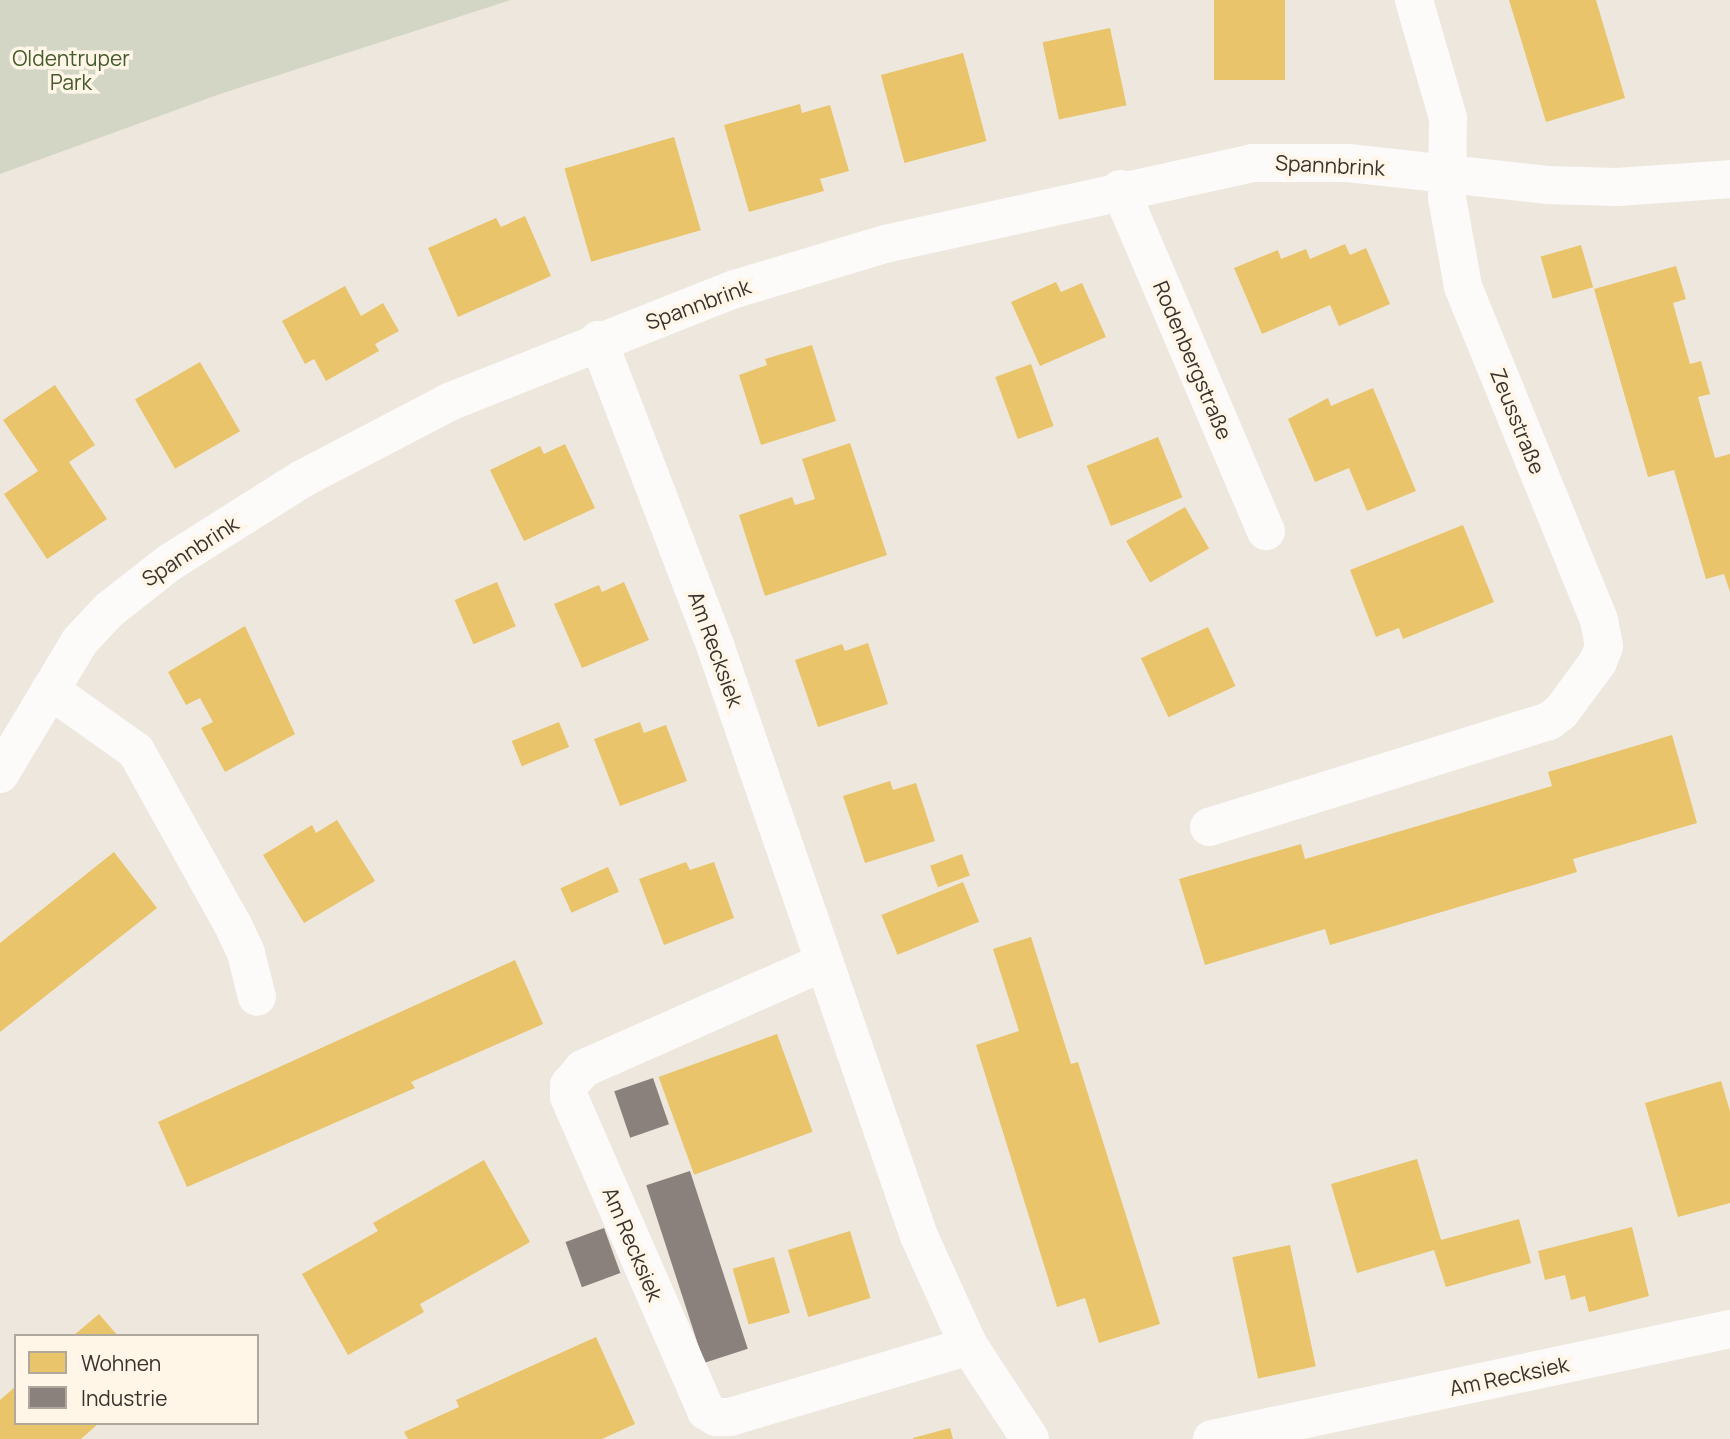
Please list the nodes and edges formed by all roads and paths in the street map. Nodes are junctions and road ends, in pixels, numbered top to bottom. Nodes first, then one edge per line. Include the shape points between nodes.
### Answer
1 (1413, 0) edge
2 (1446, 175) junction
3 (1730, 179) edge
4 (1119, 189) junction
5 (598, 340) junction
6 (1266, 531) dead end
7 (50, 690) junction
8 (0, 774) edge
9 (1209, 827) dead end
10 (824, 962) junction
11 (257, 997) dead end
12 (1730, 1329) edge
13 (969, 1346) junction
14 (1288, 1430) edge
15 (1030, 1439) edge
16 (1212, 1439) edge

1 - 2 street via 1448,118
2 - 3 street, Spannbrink via 1617,187
2 - 4 street, Spannbrink via 1303,160 1253,163
2 - 9 street, Zeusstraße via 1452,238 1463,286 1599,620 1604,646 1598,662 1549,721
4 - 5 street, Spannbrink via 809,265
4 - 6 street, Rodenbergstraße
5 - 7 street, Spannbrink via 449,402 379,437 169,563 109,610 80,641
5 - 10 street, Am Recksiek via 715,645
7 - 8 street, Spannbrink
7 - 11 street via 136,751 233,925
10 - 13 street, Am Recksiek via 882,1137
10 - 13 street, Am Recksiek via 583,1069 569,1085 569,1097 706,1411 730,1417
12 - 14 street, Am Recksiek
13 - 15 street, Am Recksiek
14 - 16 street, Am Recksiek

